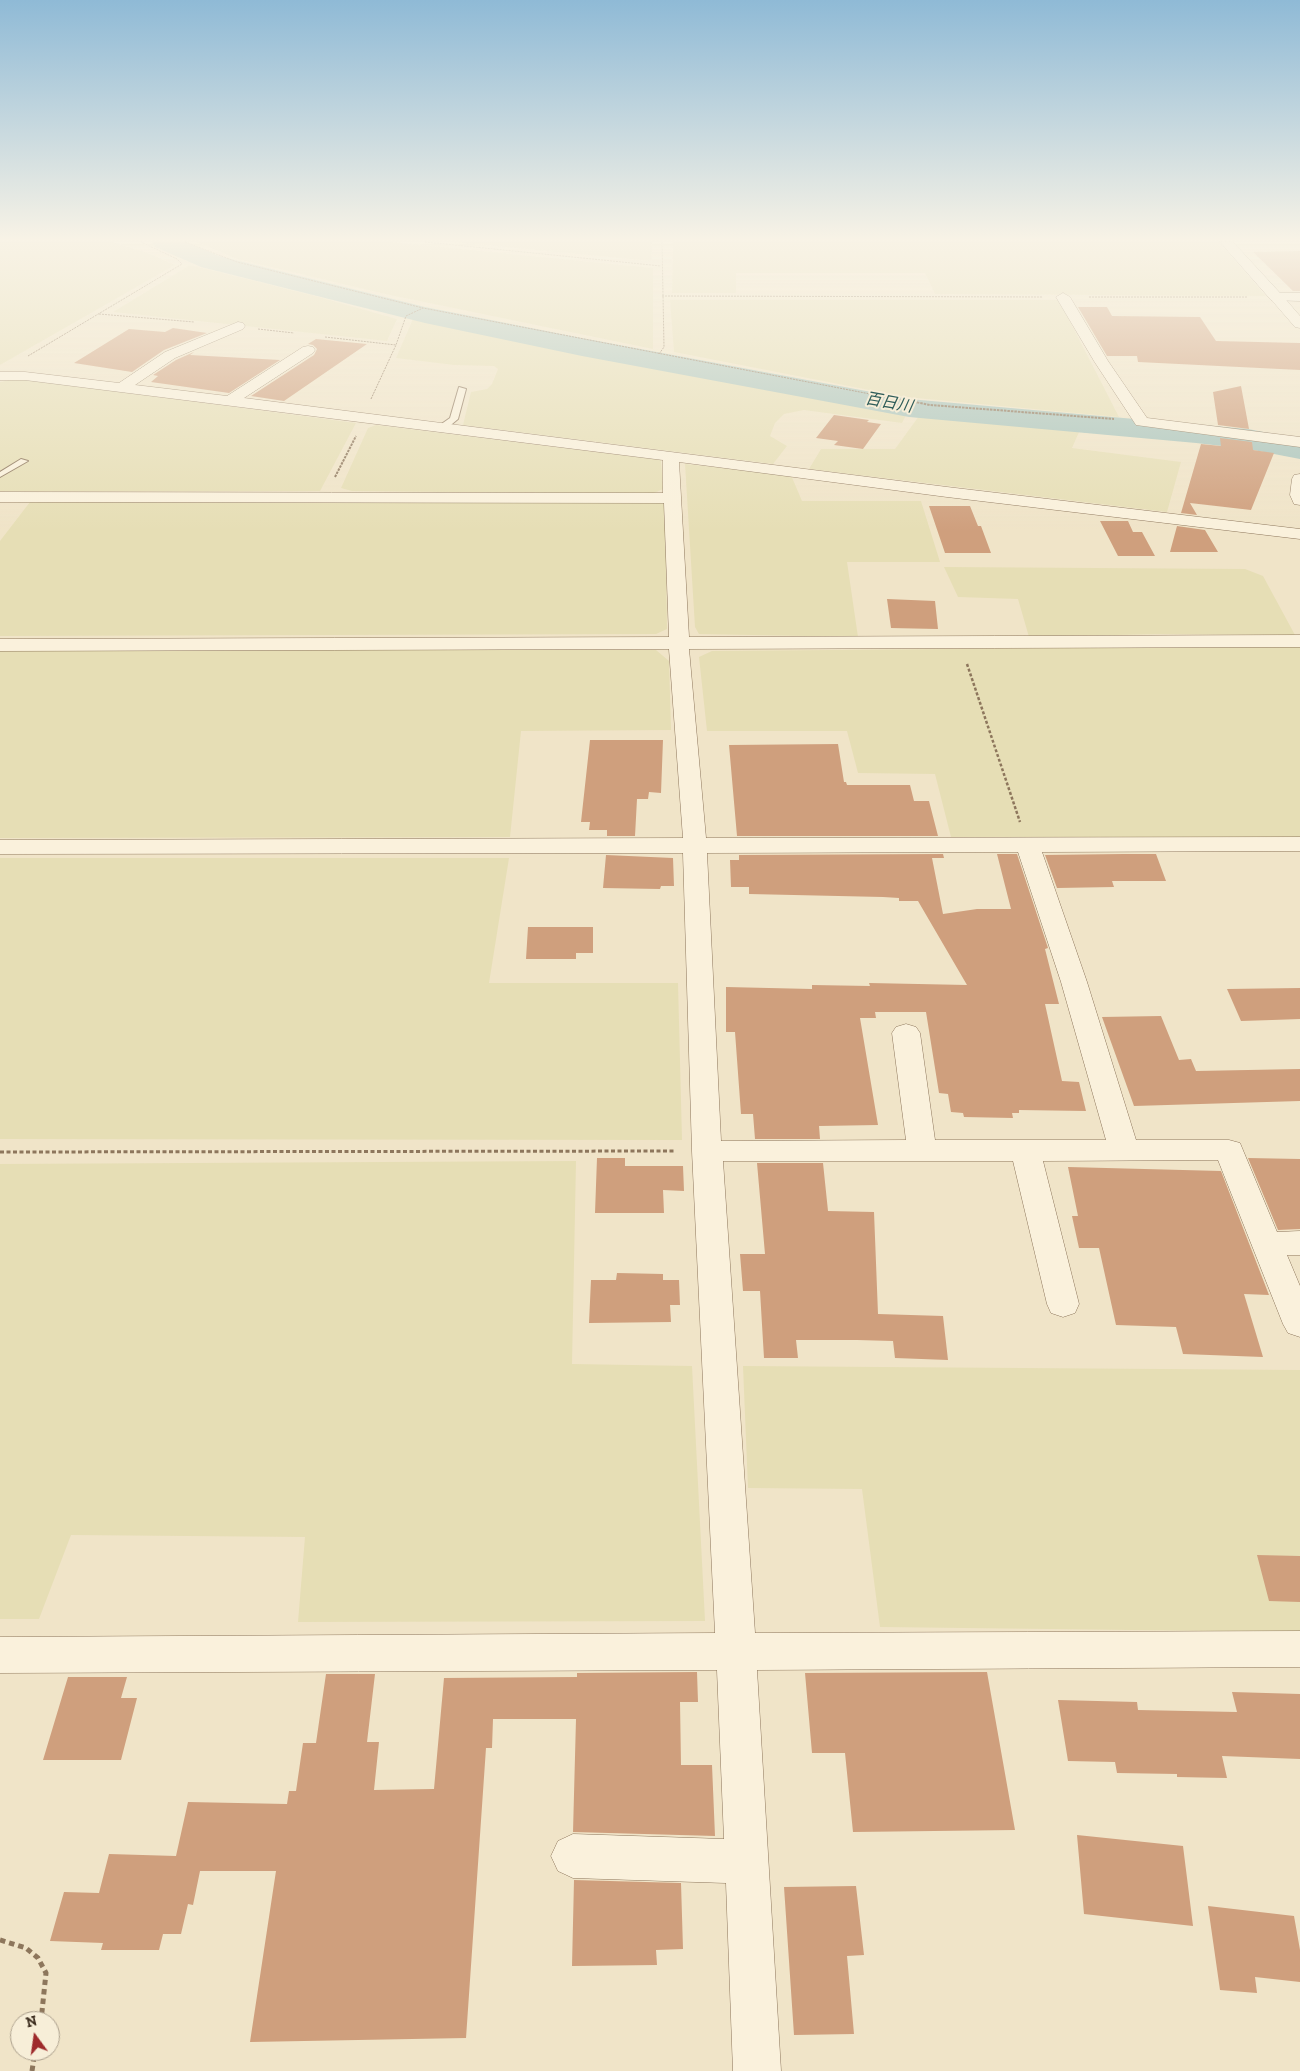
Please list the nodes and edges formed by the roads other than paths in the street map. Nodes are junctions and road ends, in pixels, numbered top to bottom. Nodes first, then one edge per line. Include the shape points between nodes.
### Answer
1 (208, 339) edge
2 (1088, 339) edge
3 (308, 350) dead end
4 (0, 376) edge
5 (121, 388) junction
6 (462, 389) dead end
7 (230, 401) junction
8 (444, 427) junction
9 (1300, 442) edge
10 (671, 457) junction
11 (24, 461) dead end
12 (0, 475) edge
13 (1300, 479) edge
14 (0, 497) edge
15 (672, 498) junction
16 (1300, 500) edge
17 (1300, 534) edge
18 (1300, 641) edge
19 (680, 644) junction
20 (0, 645) edge
21 (1300, 844) edge
22 (695, 845) junction
23 (1028, 845) junction
24 (0, 847) edge
25 (906, 1033) dead end
26 (922, 1150) junction
27 (1025, 1150) junction
28 (1124, 1150) junction
29 (707, 1151) junction
30 (1300, 1243) edge
31 (1266, 1244) junction
32 (1063, 1304) dead end
33 (1300, 1324) edge
34 (1300, 1649) edge
35 (736, 1651) junction
36 (0, 1655) edge
37 (573, 1856) dead end
38 (747, 1862) junction
39 (757, 2071) edge

1 - 5 street via 170,355
2 - 9 street via 1142,422
3 - 7 street
4 - 5 street
5 - 7 street
6 - 8 lane via 454,419
7 - 8 street
8 - 10 street
10 - 15 street
10 - 17 street
11 - 12 lane
13 - 16 street
14 - 15 street
15 - 19 street
18 - 19 street
19 - 20 street
19 - 22 street
21 - 23 street
22 - 23 street
22 - 24 street
22 - 29 street
23 - 28 street via 1074,982
25 - 26 street
26 - 27 street
26 - 29 street
27 - 28 street
27 - 32 street
28 - 31 street via 1229,1150
29 - 35 street
30 - 31 street
31 - 33 street
34 - 35 street
35 - 36 street
35 - 38 street
37 - 38 street
38 - 39 street

